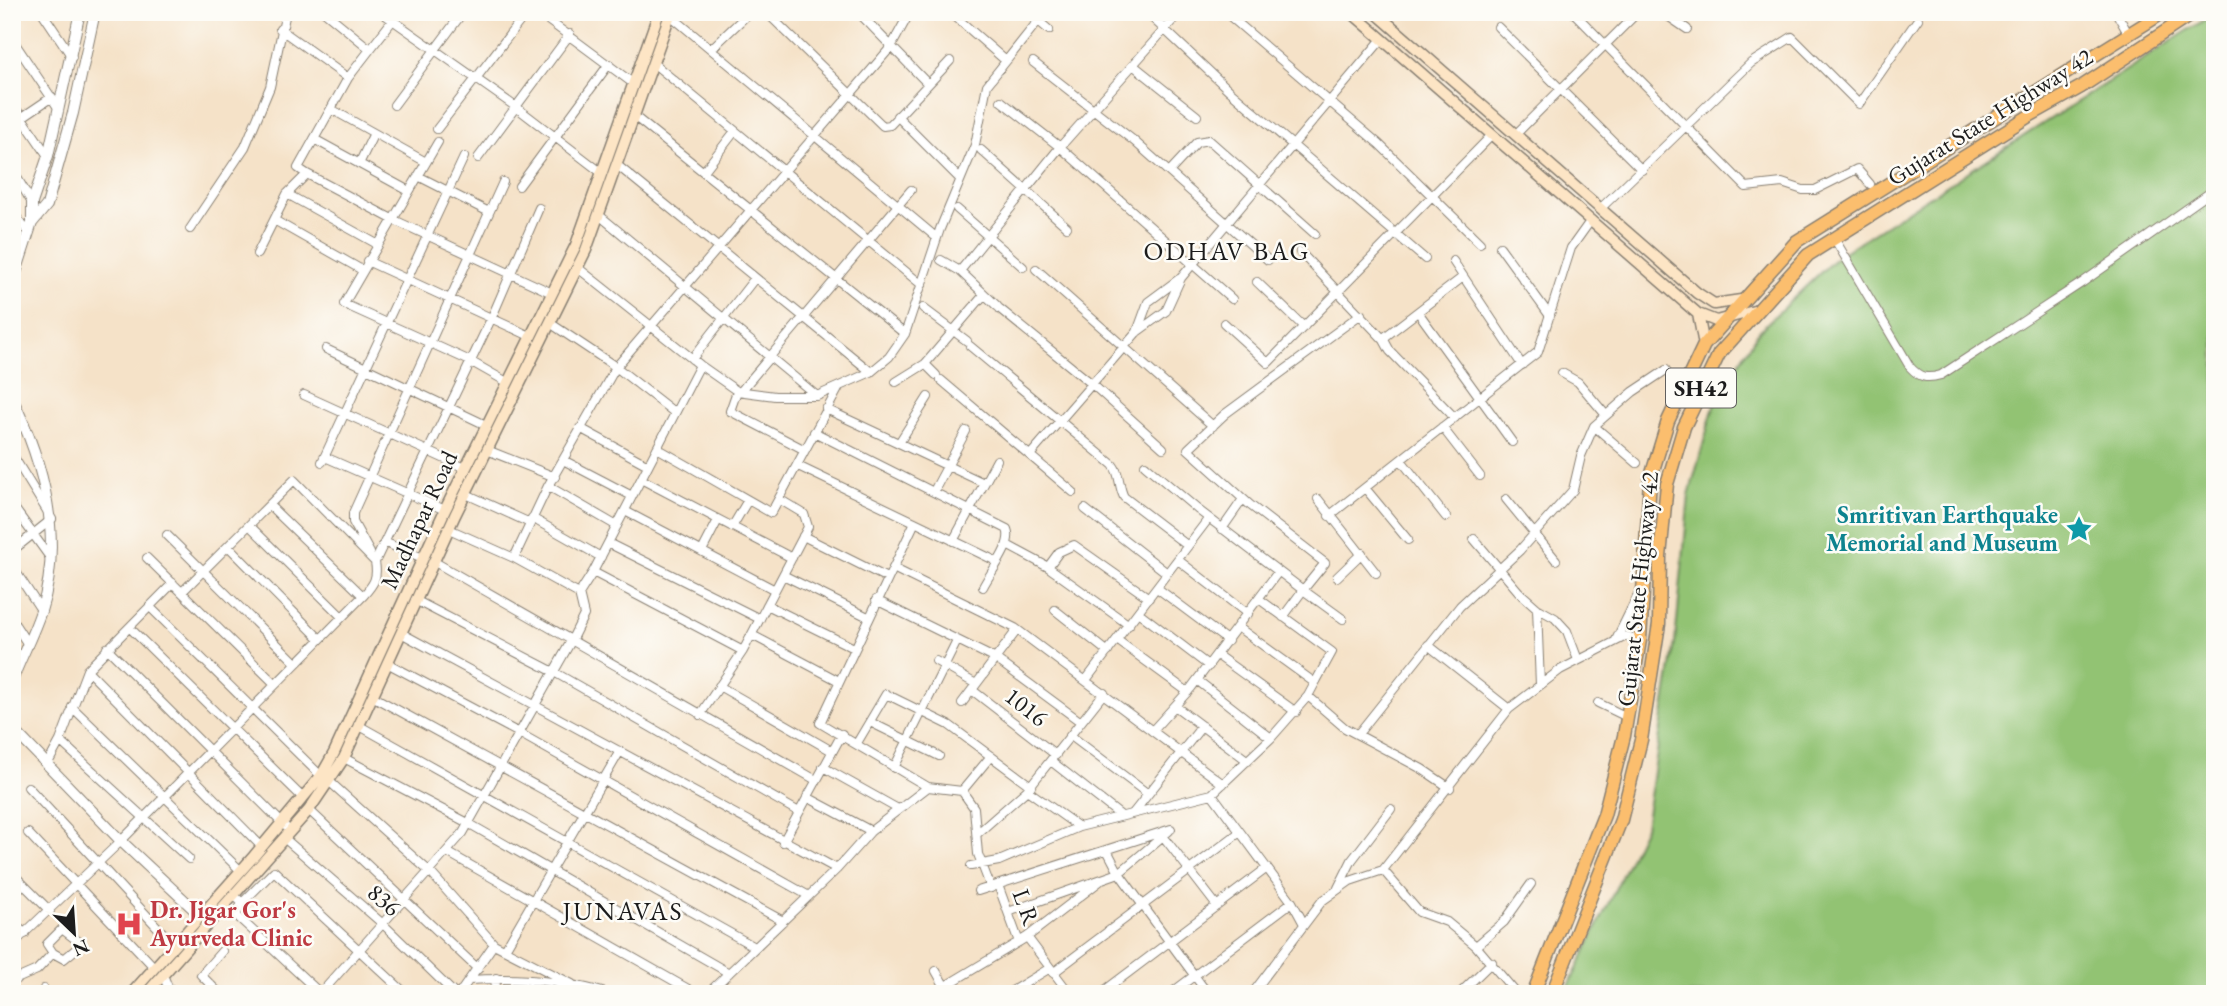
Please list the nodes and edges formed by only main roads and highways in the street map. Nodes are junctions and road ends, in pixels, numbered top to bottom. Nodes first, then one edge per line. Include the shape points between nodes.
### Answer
1 (1351, 12) edge
2 (1375, 12) edge
3 (2164, 12) edge
4 (2195, 12) edge
5 (667, 13) edge
6 (1741, 300) junction
7 (1755, 311) junction
8 (1698, 314) junction
9 (1723, 320) junction
10 (1704, 345) junction
11 (428, 560) junction
12 (326, 779) junction
13 (285, 831) junction
14 (158, 971) junction
15 (131, 994) edge
16 (146, 994) edge
17 (1533, 994) edge
18 (1552, 994) edge

1 - 8 main road
2 - 6 main road via 1707,300 1725,305
3 - 6 main road, SH42 via 1797,241
4 - 7 main road, Gujarat State Highway 42 / SH42 via 1808,255
5 - 11 main road, Madhapar Road via 634,84 576,245 445,510
5 - 11 main road, Madhapar Road via 578,268 449,529
6 - 9 main road, SH42
7 - 9 main road
7 - 18 main road, Gujarat State Highway 42 / SH42 via 1719,354 1675,456 1664,507 1659,624 1641,740 1621,820
8 - 9 main road
8 - 10 main road
9 - 10 main road, SH42
10 - 17 main road, SH42 via 1668,421 1650,480 1640,640 1604,815
11 - 12 main road, Madhapar Road
11 - 12 main road, Madhapar Road via 415,600 344,758
12 - 13 main road, Madhapar Road via 309,810
12 - 13 main road, Madhapar Road via 303,798
13 - 14 main road, Madhapar Road via 262,847 200,915
13 - 14 main road, Madhapar Road via 239,899
14 - 15 main road, Madhapar Road
14 - 16 main road, Madhapar Road

